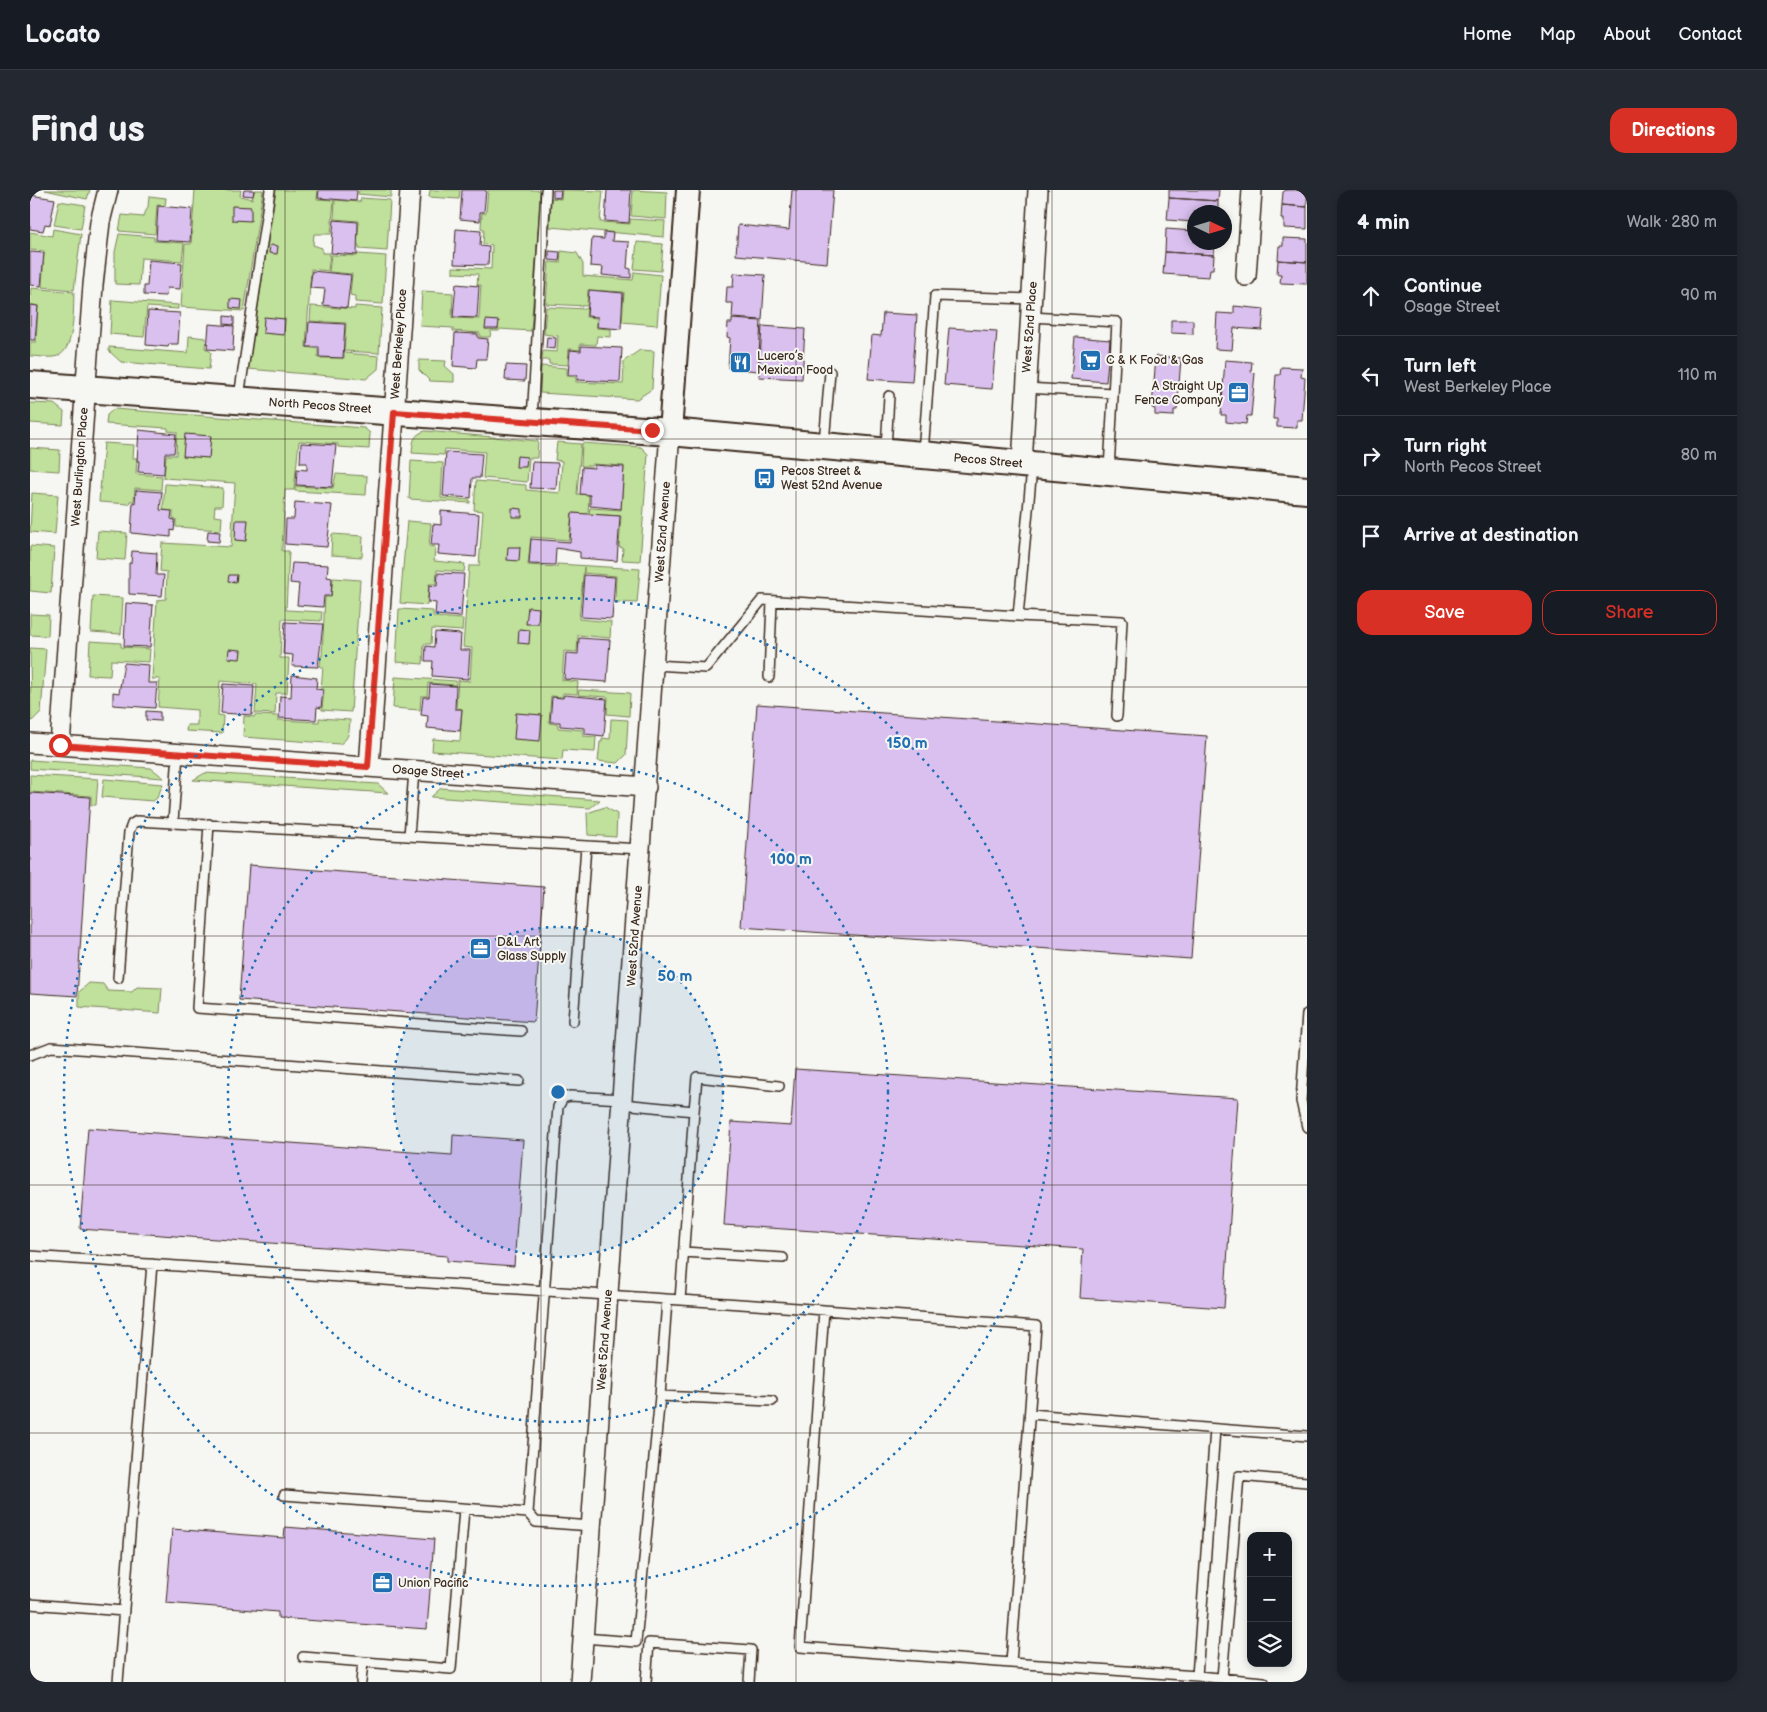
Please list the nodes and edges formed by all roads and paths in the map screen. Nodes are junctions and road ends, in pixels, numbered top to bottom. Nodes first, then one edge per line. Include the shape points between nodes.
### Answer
1 (108, 190) edge
2 (270, 190) edge
3 (410, 190) edge
4 (546, 190) edge
5 (688, 190) edge
6 (1038, 190) edge
7 (1252, 190) edge
8 (1246, 276) dead end
9 (1031, 308) junction
10 (830, 372) dead end
11 (30, 385) edge
12 (1026, 388) junction
13 (85, 389) junction
14 (1113, 393) junction
15 (889, 396) dead end
16 (238, 400) junction
17 (394, 412) junction
18 (532, 422) junction
19 (670, 432) junction
20 (824, 446) junction
21 (885, 452) junction
22 (923, 455) junction
23 (1027, 465) junction
24 (1108, 473) junction
25 (1307, 490) edge
26 (772, 601) junction
27 (1018, 616) junction
28 (654, 664) junction
29 (769, 677) dead end
30 (1118, 716) dead end
31 (30, 743) edge
32 (60, 745) junction
33 (178, 754) junction
34 (368, 767) junction
35 (414, 770) junction
36 (646, 787) junction
37 (172, 822) junction
38 (210, 824) junction
39 (409, 836) junction
40 (586, 846) junction
41 (641, 849) junction
42 (118, 978) dead end
43 (1307, 1014) edge
44 (573, 1021) dead end
45 (521, 1031) dead end
46 (30, 1055) edge
47 (519, 1082) dead end
48 (779, 1086) dead end
49 (622, 1101) junction
50 (694, 1111) junction
51 (1307, 1127) edge
52 (684, 1252) junction
53 (30, 1256) edge
54 (783, 1258) dead end
55 (152, 1264) junction
56 (544, 1291) junction
57 (608, 1296) junction
58 (667, 1300) junction
59 (680, 1300) junction
60 (824, 1310) junction
61 (660, 1396) junction
62 (772, 1401) dead end
63 (1030, 1414) junction
64 (1215, 1429) junction
65 (1307, 1436) edge
66 (1307, 1482) edge
67 (284, 1496) dead end
68 (464, 1509) junction
69 (528, 1513) junction
70 (592, 1526) junction
71 (30, 1604) edge
72 (124, 1611) junction
73 (584, 1638) junction
74 (636, 1642) junction
75 (649, 1643) junction
76 (303, 1658) dead end
77 (363, 1662) junction
78 (1011, 1663) junction
79 (1197, 1676) junction
80 (1222, 1678) junction
81 (118, 1682) edge
82 (361, 1682) edge
83 (580, 1682) edge
84 (646, 1682) edge
85 (749, 1682) edge
86 (1264, 1682) edge

1 - 13 street, West Burlington Place via 100,222
2 - 16 lane
3 - 17 street, West Berkeley Place
4 - 18 lane
5 - 19 street, West 52nd Avenue
6 - 9 street, West 52nd Place
7 - 8 street
9 - 12 street, West 52nd Place
9 - 14 lane via 1117,322
9 - 22 lane via 935,296
10 - 20 lane
11 - 13 main road, North Pecos Street
12 - 14 lane
12 - 23 street, West 52nd Place
13 - 16 main road, North Pecos Street
13 - 32 street, West Burlington Place
14 - 24 lane
15 - 21 lane
16 - 17 main road, North Pecos Street
17 - 18 main road, North Pecos Street
17 - 34 street, West Berkeley Place
18 - 19 main road, North Pecos Street
19 - 20 main road, Pecos Street
19 - 28 street, West 52nd Avenue
20 - 21 main road, Pecos Street
21 - 22 main road, Pecos Street
22 - 23 main road, Pecos Street
23 - 24 main road, Pecos Street
23 - 27 lane
24 - 25 main road, Pecos Street
26 - 27 lane
26 - 28 lane via 762,600 706,668
26 - 29 lane
27 - 30 lane via 1122,622
28 - 36 street, West 52nd Avenue
31 - 32 street, Osage Street
32 - 33 street, Osage Street
33 - 34 street, Osage Street
33 - 37 lane
34 - 35 street, Osage Street
35 - 36 street, Osage Street
35 - 39 lane
36 - 41 street, West 52nd Avenue
37 - 38 lane
37 - 42 lane via 137,820 130,828
38 - 39 lane
38 - 45 lane via 197,1008
39 - 40 lane
40 - 41 lane
40 - 44 lane
41 - 49 street, West 52nd Avenue
43 - 51 lane via 1301,1101
46 - 47 lane via 51,1047
48 - 50 lane via 697,1077
49 - 50 lane
49 - 56 lane via 570,1096 559,1103
49 - 57 street, West 52nd Avenue
50 - 52 lane
52 - 54 lane
52 - 59 lane
53 - 55 lane
55 - 56 lane
55 - 72 lane
56 - 57 lane
56 - 69 lane
57 - 58 lane
57 - 70 street, West 52nd Avenue
58 - 59 lane
58 - 61 lane
59 - 60 lane
60 - 63 lane via 1036,1326
60 - 78 lane via 800,1647
61 - 62 lane
61 - 74 lane
63 - 64 lane
63 - 78 lane
64 - 65 lane
64 - 79 lane
66 - 80 lane via 1239,1476
67 - 68 lane
68 - 69 lane
68 - 77 lane via 452,1669
69 - 70 lane via 536,1522
70 - 73 street, West 52nd Avenue
71 - 72 lane
72 - 81 lane
73 - 74 lane
73 - 83 street, West 52nd Avenue
74 - 75 lane
75 - 84 lane
75 - 85 lane via 751,1650
76 - 77 lane
77 - 82 lane
78 - 79 lane
79 - 80 lane
80 - 86 lane

